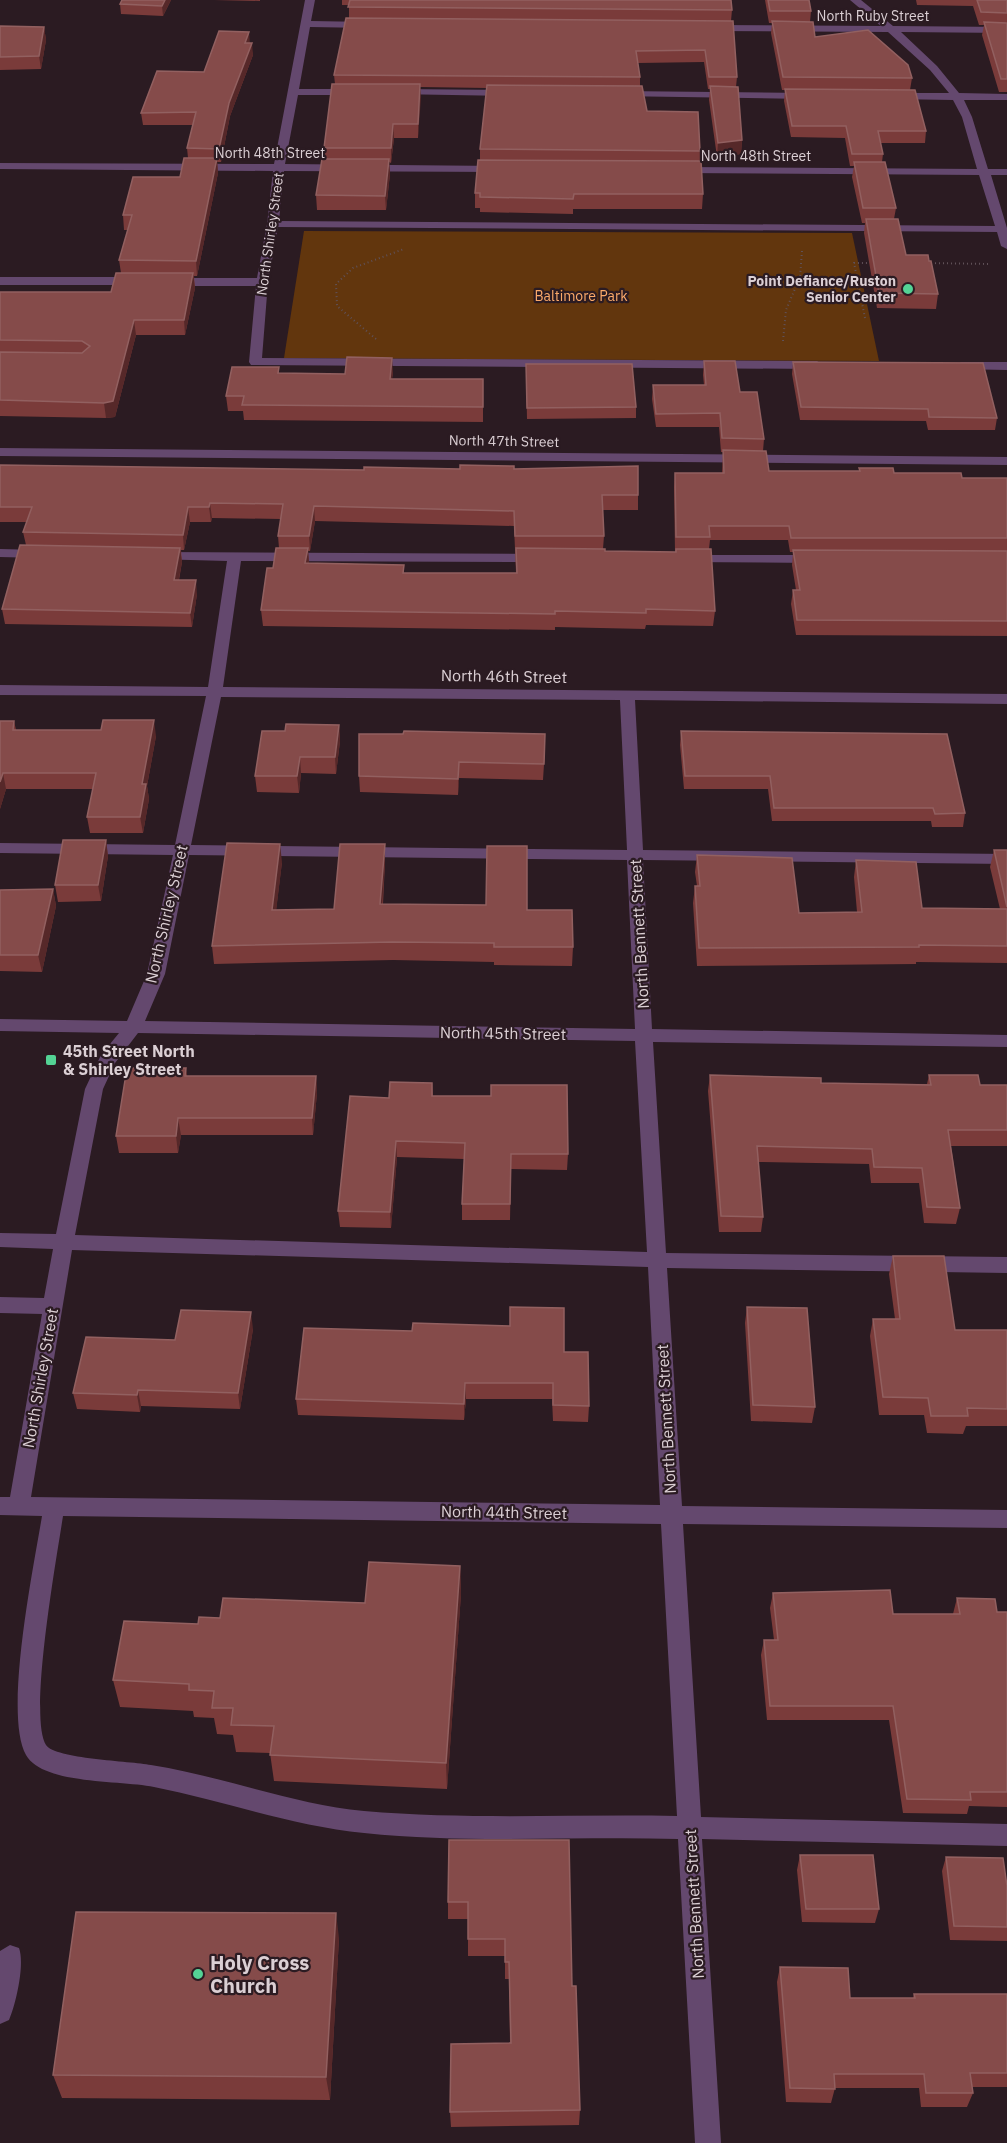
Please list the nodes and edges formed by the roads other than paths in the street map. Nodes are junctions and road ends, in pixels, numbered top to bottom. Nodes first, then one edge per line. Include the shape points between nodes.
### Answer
1 (310, 0) edge
2 (855, 0) edge
3 (306, 24) junction
4 (378, 25) edge
5 (702, 28) edge
6 (890, 29) junction
7 (1007, 30) edge
8 (294, 92) junction
9 (366, 92) edge
10 (389, 92) edge
11 (521, 93) edge
12 (605, 94) edge
13 (820, 96) edge
14 (880, 96) edge
15 (957, 97) junction
16 (1007, 97) edge
17 (0, 166) edge
18 (279, 168) junction
19 (518, 169) edge
20 (672, 170) edge
21 (984, 172) junction
22 (1007, 172) edge
23 (273, 224) junction
24 (1004, 231) edge
25 (1007, 246) edge
26 (0, 281) edge
27 (262, 282) junction
28 (826, 365) edge
29 (945, 366) edge
30 (1007, 366) edge
31 (0, 452) edge
32 (1007, 460) edge
33 (0, 553) edge
34 (59, 554) edge
35 (141, 556) edge
36 (235, 557) junction
37 (556, 558) edge
38 (674, 558) edge
39 (829, 559) edge
40 (0, 690) edge
41 (215, 691) junction
42 (627, 695) junction
43 (1007, 699) edge
44 (0, 848) edge
45 (182, 850) junction
46 (635, 855) junction
47 (1007, 859) edge
48 (0, 1025) edge
49 (134, 1026) junction
50 (644, 1036) junction
51 (1007, 1041) edge
52 (0, 1240) edge
53 (64, 1241) junction
54 (657, 1260) junction
55 (1007, 1265) edge
56 (0, 1305) edge
57 (53, 1306) junction
58 (9, 1506) edge
59 (54, 1507) junction
60 (672, 1514) junction
61 (1007, 1519) edge
62 (690, 1829) junction
63 (1007, 1835) edge
64 (10, 1957) dead end
65 (0, 2011) edge
66 (708, 2143) edge

1 - 3 street, North Shirley Street
2 - 6 street
3 - 4 street
3 - 8 street, North Shirley Street
5 - 6 street, North Ruby Street
6 - 7 street, North Ruby Street
6 - 15 street via 942,77
8 - 9 street
8 - 18 street, North Shirley Street
10 - 11 street
12 - 13 street
14 - 15 street
15 - 16 street
15 - 21 street
17 - 18 street, North 48th Street
18 - 19 street, North 48th Street
18 - 23 street, North Shirley Street
20 - 21 street, North 48th Street
21 - 22 street, North 48th Street
21 - 24 street
23 - 24 street
23 - 27 street, North Shirley Street
24 - 25 street
26 - 27 street
27 - 28 street, North Shirley Street via 255,362
29 - 30 street
31 - 32 street, North 47th Street
33 - 34 street
35 - 36 street
36 - 37 street
36 - 41 street, North Shirley Street
38 - 39 street
40 - 41 street, North 46th Street
41 - 42 street, North 46th Street
41 - 45 street, North Shirley Street
42 - 43 street, North 46th Street
42 - 46 street, North Bennett Street
44 - 45 street
45 - 46 street
45 - 49 street, North Shirley Street via 156,974
46 - 47 street
46 - 50 street, North Bennett Street
48 - 49 street, North 45th Street
49 - 50 street, North 45th Street
49 - 53 street, North Shirley Street via 107,1060 94,1089
50 - 51 street, North 45th Street
50 - 54 street, North Bennett Street
52 - 53 street
53 - 54 street
53 - 57 street, North Shirley Street
54 - 55 street
54 - 60 street, North Bennett Street
56 - 57 street
57 - 58 street, North Shirley Street
58 - 59 street, North 44th Street
59 - 60 street, North 44th Street
59 - 62 street via 35,1630 28,1709 34,1747 49,1762 154,1776 362,1822 491,1829
60 - 61 street, North 44th Street
60 - 62 street, North Bennett Street
62 - 63 street
62 - 66 street, North Bennett Street
64 - 65 street

